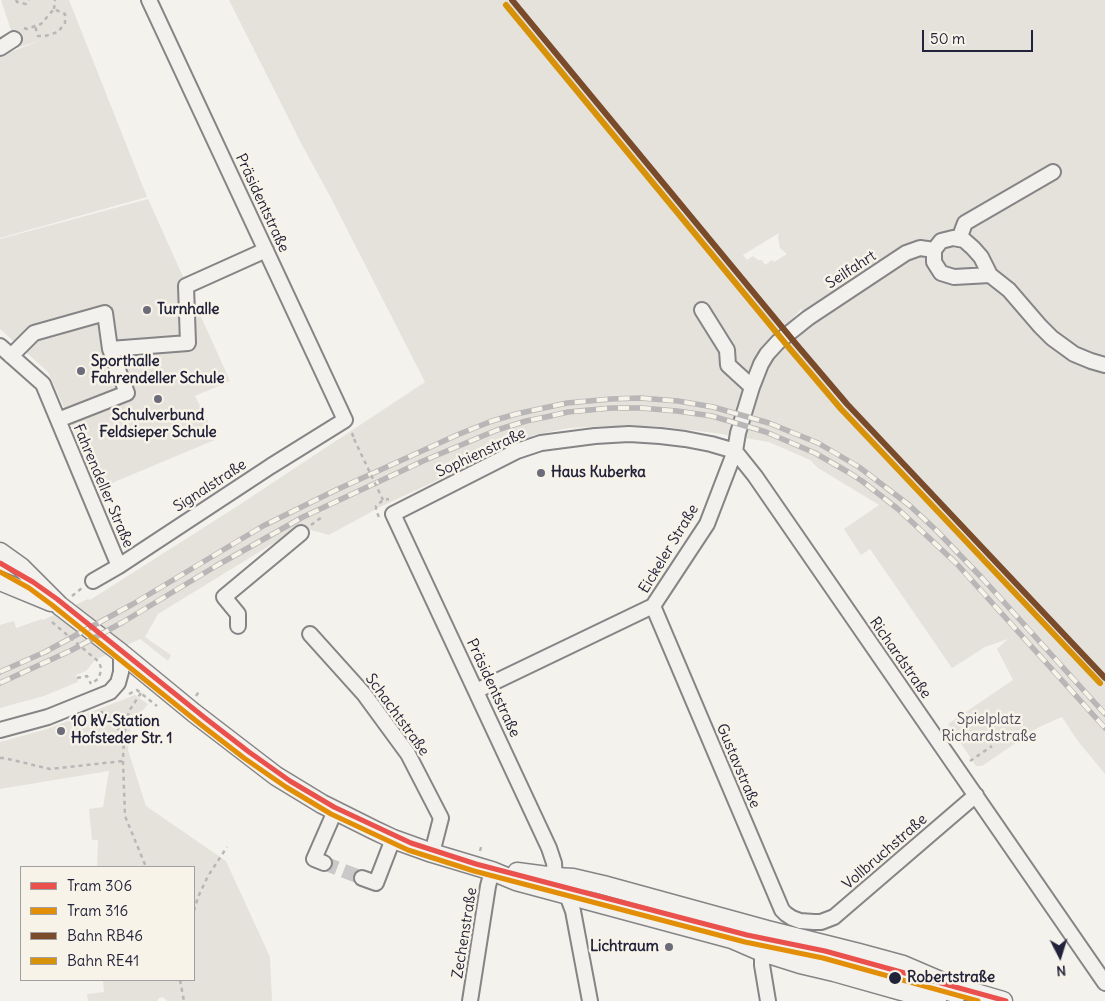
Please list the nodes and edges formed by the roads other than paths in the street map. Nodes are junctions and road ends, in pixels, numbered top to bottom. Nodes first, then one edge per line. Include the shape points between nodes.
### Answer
1 (149, 0) edge
2 (14, 39) dead end
3 (0, 48) edge
4 (1053, 172) dead end
5 (959, 239) junction
6 (266, 250) junction
7 (934, 250) junction
8 (990, 274) junction
9 (702, 310) dead end
10 (790, 332) joint
11 (0, 346) edge
12 (110, 349) junction
13 (11, 356) junction
14 (1105, 365) edge
15 (752, 387) junction
16 (58, 420) junction
17 (346, 420) joint
18 (734, 451) junction
19 (394, 514) joint
20 (301, 533) dead end
21 (0, 552) edge
22 (0, 563) edge
23 (119, 566) junction
24 (0, 579) edge
25 (93, 581) road end
26 (50, 598) junction
27 (653, 606) junction
28 (238, 626) dead end
29 (310, 634) dead end
30 (121, 653) junction
31 (476, 691) junction
32 (0, 730) edge
33 (976, 795) junction
34 (335, 811) junction
35 (393, 839) junction
36 (432, 853) junction
37 (324, 863) dead end
38 (492, 871) junction
39 (556, 877) junction
40 (362, 878) tunnel mouth
41 (567, 895) junction
42 (808, 922) joint
43 (764, 942) junction
44 (1105, 983) edge
45 (470, 1001) edge
46 (590, 1001) edge
47 (768, 1001) edge
48 (937, 1001) edge
49 (972, 1001) edge
50 (1003, 1001) edge

1 - 6 street, Präsidentstraße
2 - 3 street
4 - 5 street via 965,223
5 - 7 street, Seilfahrt via 941,241
5 - 8 street via 973,248
6 - 12 street via 186,286 188,343
6 - 17 street, Präsidentstraße
7 - 8 street via 934,262 941,273 954,277
7 - 10 street, Seilfahrt via 920,248 906,253
8 - 14 street via 1009,290 1052,338 1074,354
9 - 15 street via 727,350 728,365
10 - 15 street, Eickeler Straße via 767,354
11 - 13 street, Fahrendeller Straße
12 - 13 street, Fahrendeller Straße via 105,313 34,333
12 - 16 street, Fahrendeller Straße via 127,393
13 - 16 street, Fahrendeller Straße via 43,384
15 - 18 street, Eickeler Straße
16 - 23 street, Fahrendeller Straße
17 - 23 street, Signalstraße
18 - 19 street, Sophienstraße via 685,439 630,434 541,444 517,451
18 - 27 street, Eickeler Straße via 707,524
18 - 33 street, Richardstraße via 755,476
19 - 31 street, Präsidentstraße
20 - 28 street via 224,597 238,614
21 - 26 main road via 21,567
22 - 26 street
23 - 25 street, Signalstraße
24 - 26 main road
26 - 30 main road
27 - 31 street, Eickeler Straße
27 - 42 street, Gustavstraße via 782,910 792,918
29 - 36 street, Schachtstraße via 364,694 408,754 441,818
30 - 32 street via 118,683 110,692 48,717
30 - 34 main road via 276,776
31 - 39 street, Präsidentstraße via 549,848
33 - 42 street, Vollbruchstraße via 834,917
33 - 44 street, Richardstraße
34 - 35 main road
34 - 37 street via 314,859
35 - 36 main road
35 - 40 street via 376,883
36 - 38 main road
38 - 39 main road
38 - 41 main road
38 - 45 street, Zechenstraße
39 - 41 main road
39 - 43 main road via 603,885
41 - 43 main road via 732,939
41 - 46 street
43 - 47 street via 762,965
43 - 48 main road via 800,964
43 - 49 street
43 - 50 main road via 806,940 859,953 903,965 952,986

